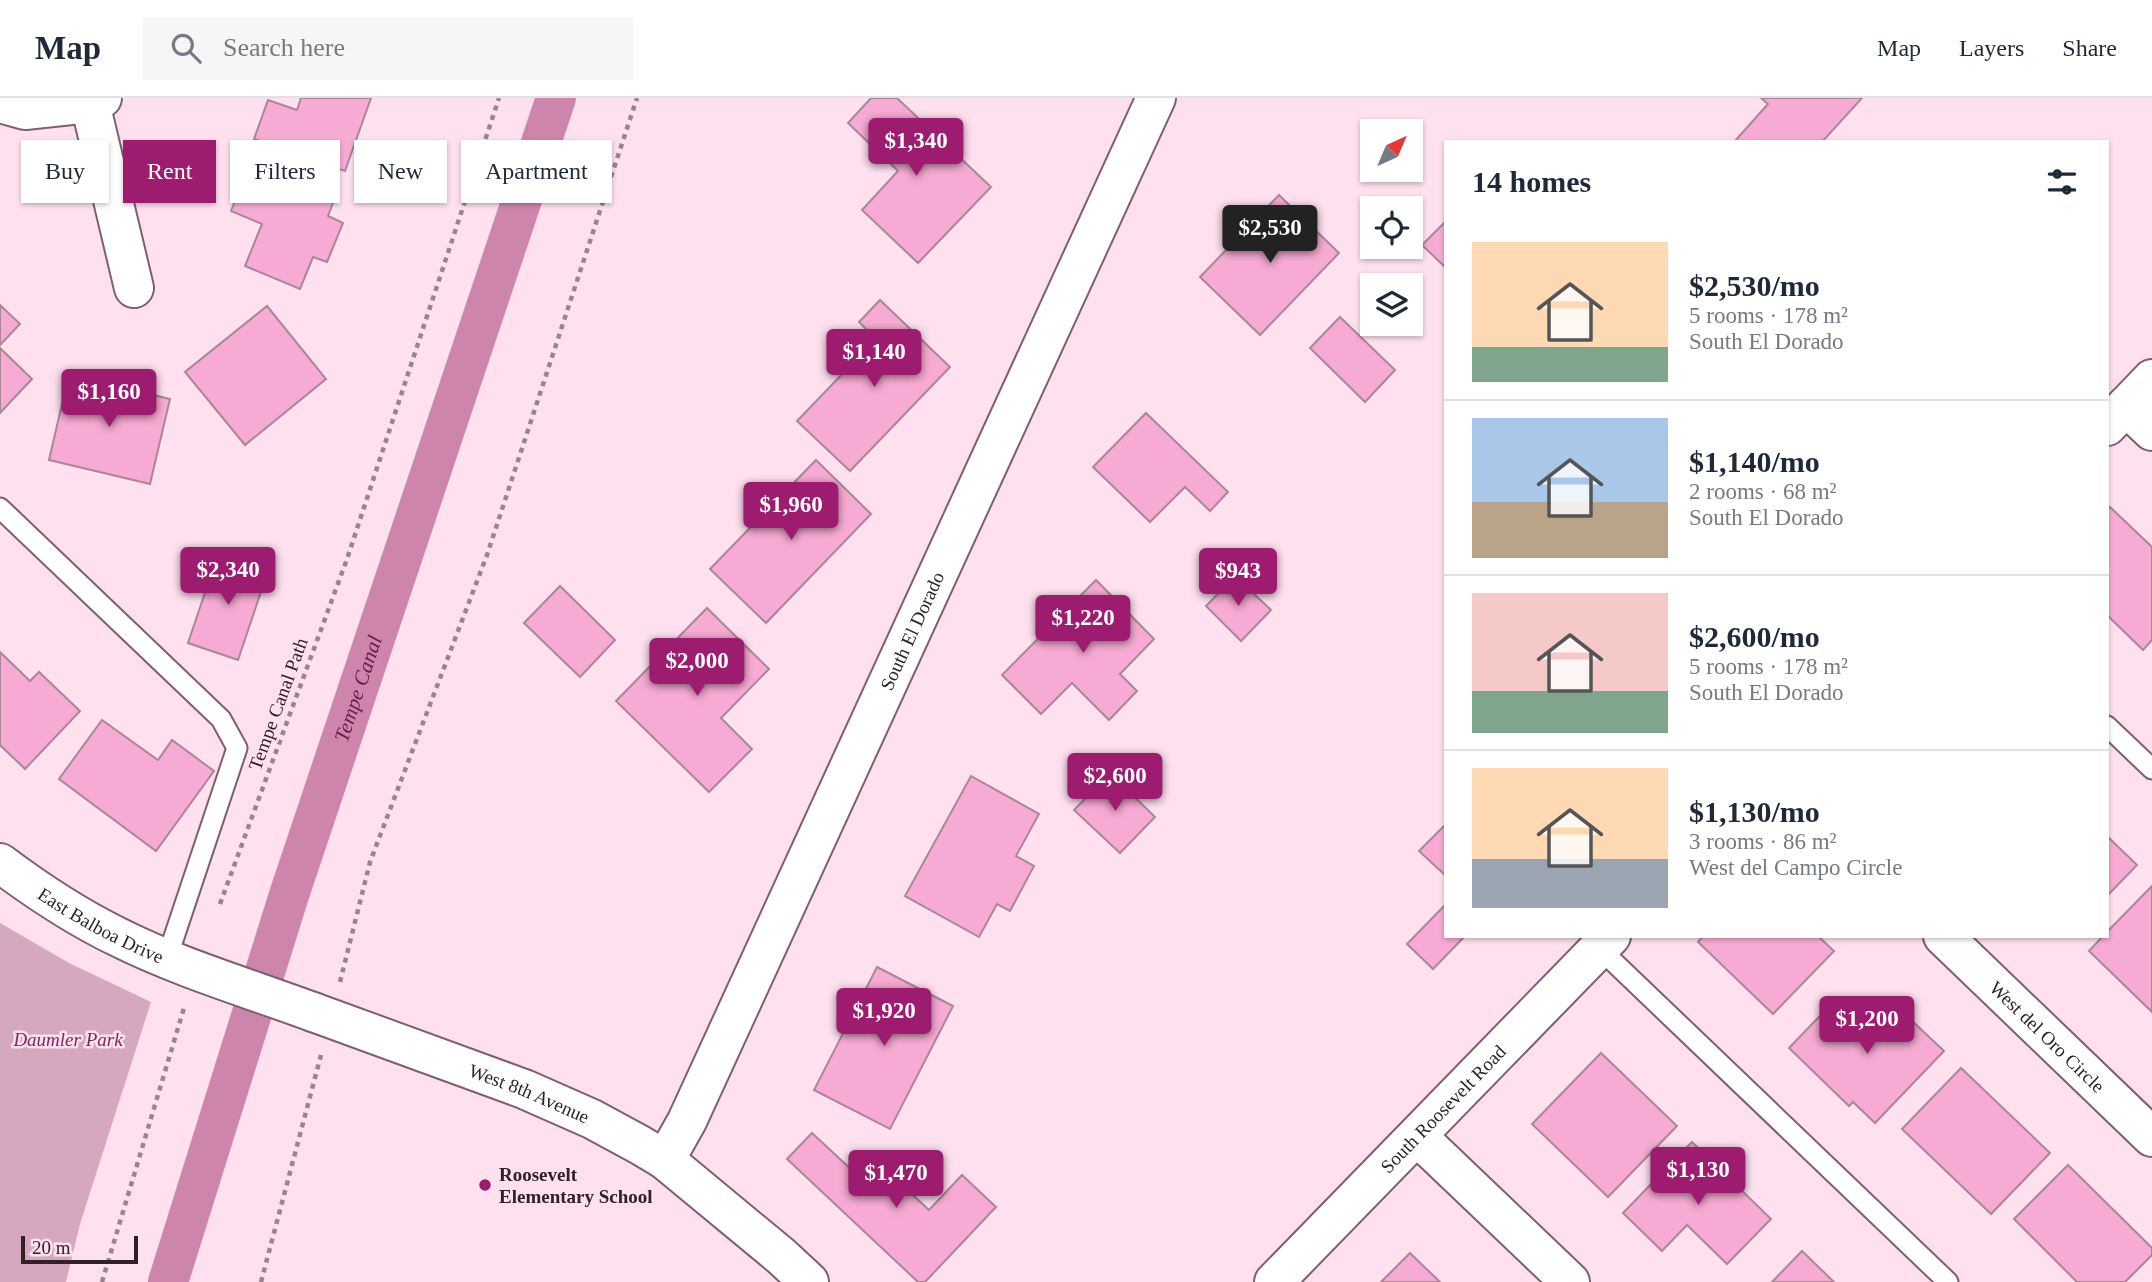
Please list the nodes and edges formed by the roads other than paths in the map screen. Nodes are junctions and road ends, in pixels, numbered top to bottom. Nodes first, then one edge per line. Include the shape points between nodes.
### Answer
1 (1156, 98) edge
2 (96, 100) edge
3 (0, 103) edge
4 (134, 288) dead end
5 (0, 508) edge
6 (2109, 728) edge
7 (2152, 769) edge
8 (0, 863) edge
9 (1945, 938) edge
10 (1605, 942) edge
11 (191, 967) junction
12 (1417, 1136) junction
13 (2152, 1137) edge
14 (665, 1160) junction
15 (809, 1282) edge
16 (1274, 1282) edge
17 (1570, 1282) edge
18 (1948, 1282) edge

1 - 14 street, South El Dorado via 687,1121
2 - 3 street via 25,110
2 - 4 street
5 - 11 lane via 221,719 237,748
6 - 7 lane
8 - 11 street, East Balboa Drive via 27,884 117,936
9 - 13 street, West del Oro Circle
10 - 12 street, South Roosevelt Road
10 - 18 lane
11 - 14 street, West 8th Avenue via 524,1089 592,1119
12 - 16 street, South Roosevelt Road
12 - 17 street
14 - 15 street, West 8th Avenue

